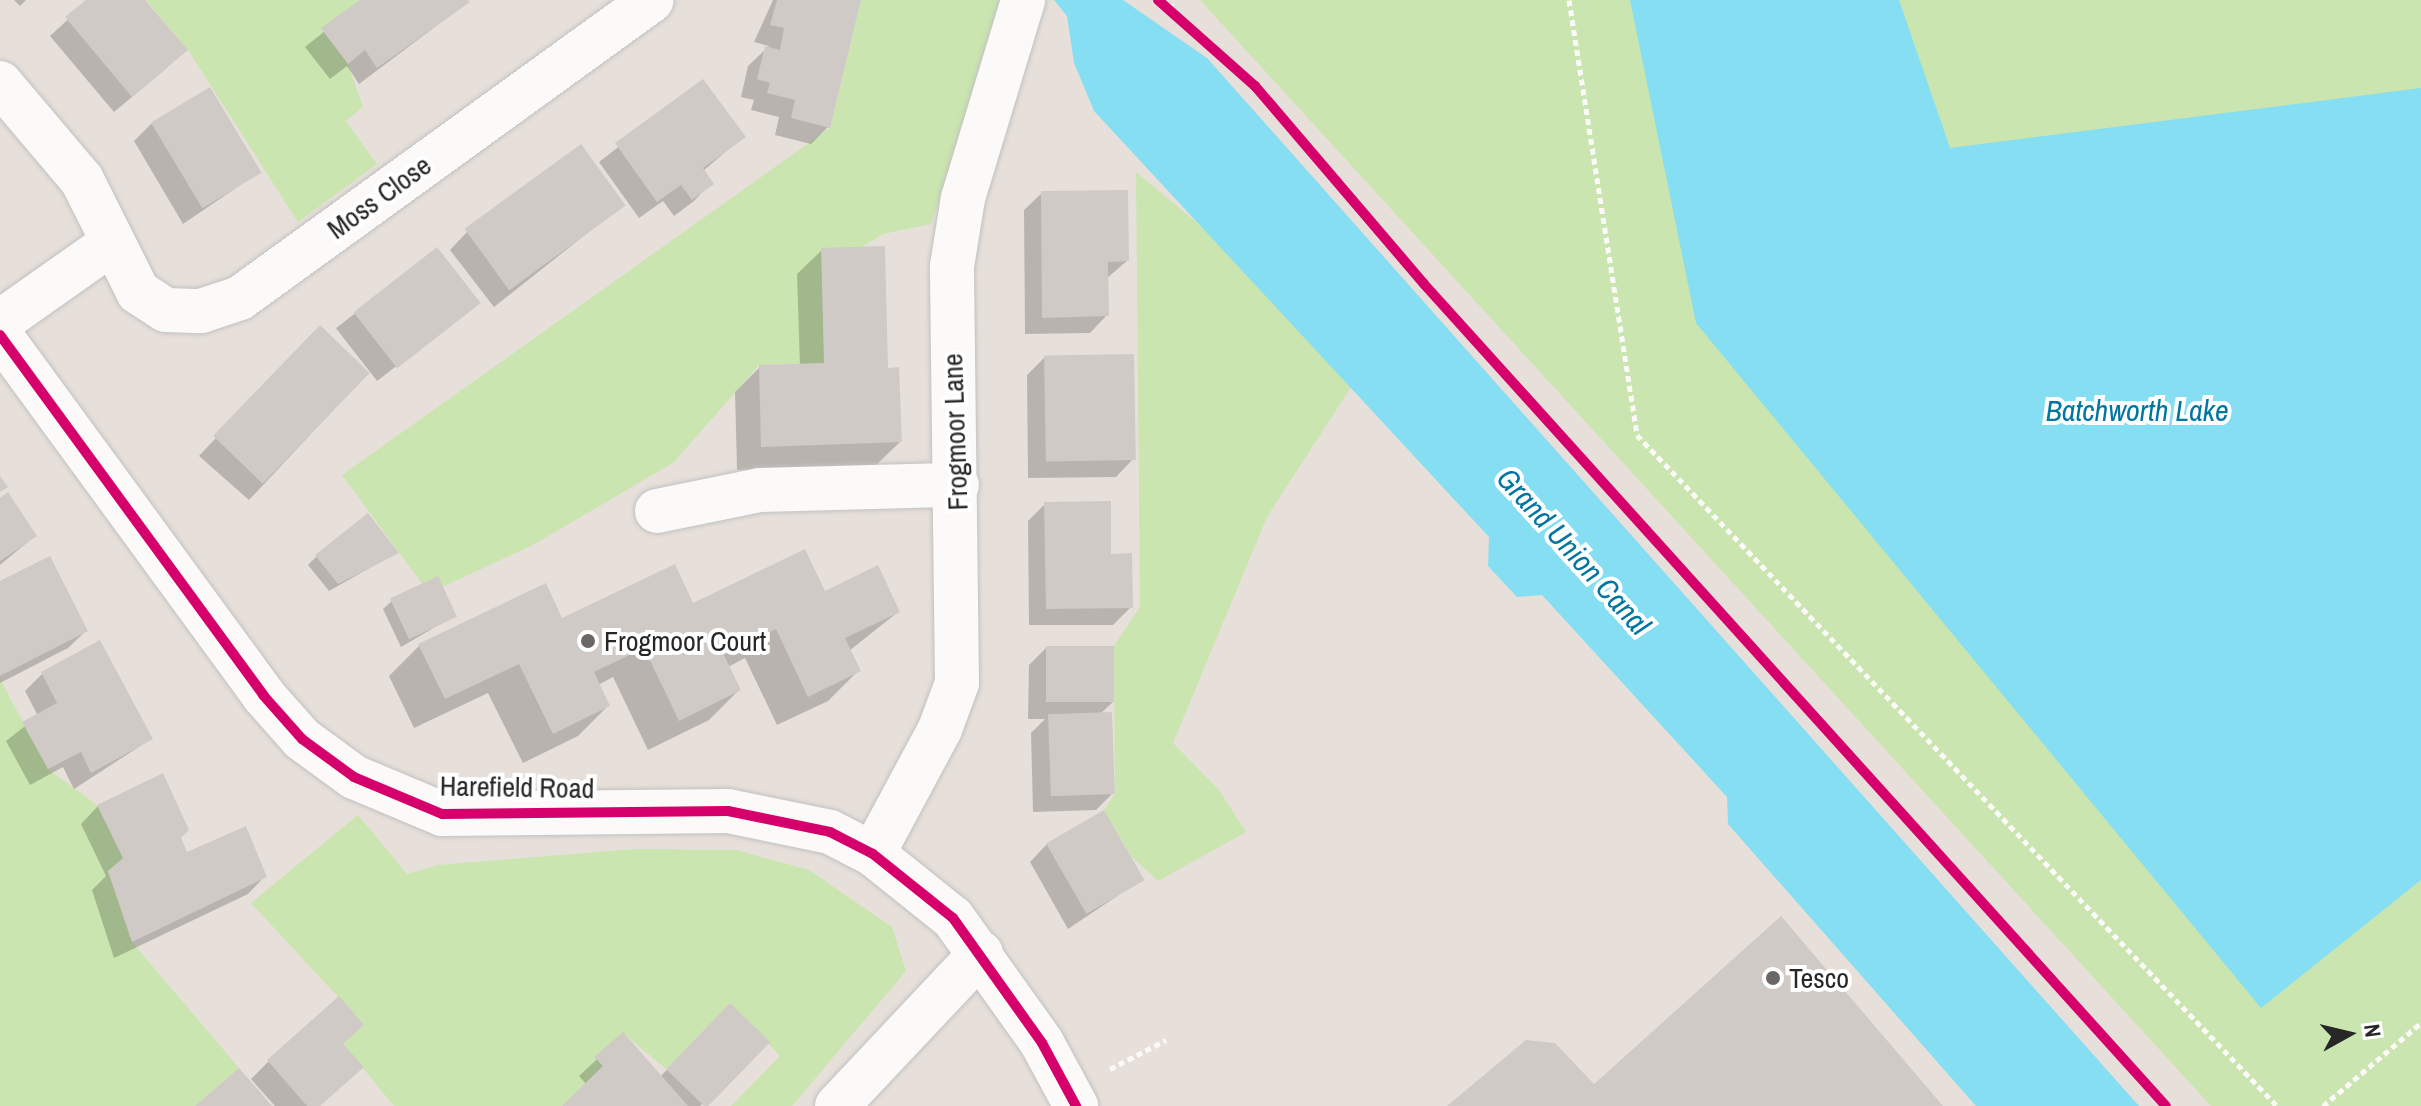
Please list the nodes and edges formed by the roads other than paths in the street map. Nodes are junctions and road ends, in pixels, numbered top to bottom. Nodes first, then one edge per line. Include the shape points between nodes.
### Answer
1 (652, 0) edge
2 (1016, 16) edge
3 (0, 83) edge
4 (109, 245) junction
5 (0, 322) edge
6 (0, 335) edge
7 (957, 485) junction
8 (657, 511) dead end
9 (873, 854) junction
10 (981, 953) junction
11 (837, 1106) edge
12 (1076, 1106) edge

1 - 4 street, Moss Close via 240,298 201,311 166,310 138,292
2 - 7 street, Frogmoor Lane via 963,198 952,266
3 - 4 street, Moss Close via 82,180
4 - 5 street
6 - 9 street, Harefield Road via 219,640 302,739 354,777 442,814 728,811 830,832
7 - 8 street via 760,490
7 - 9 street, Frogmoor Lane via 957,683 940,729
9 - 10 street, Harefield Road via 953,918
10 - 11 street
10 - 12 street, Harefield Road

